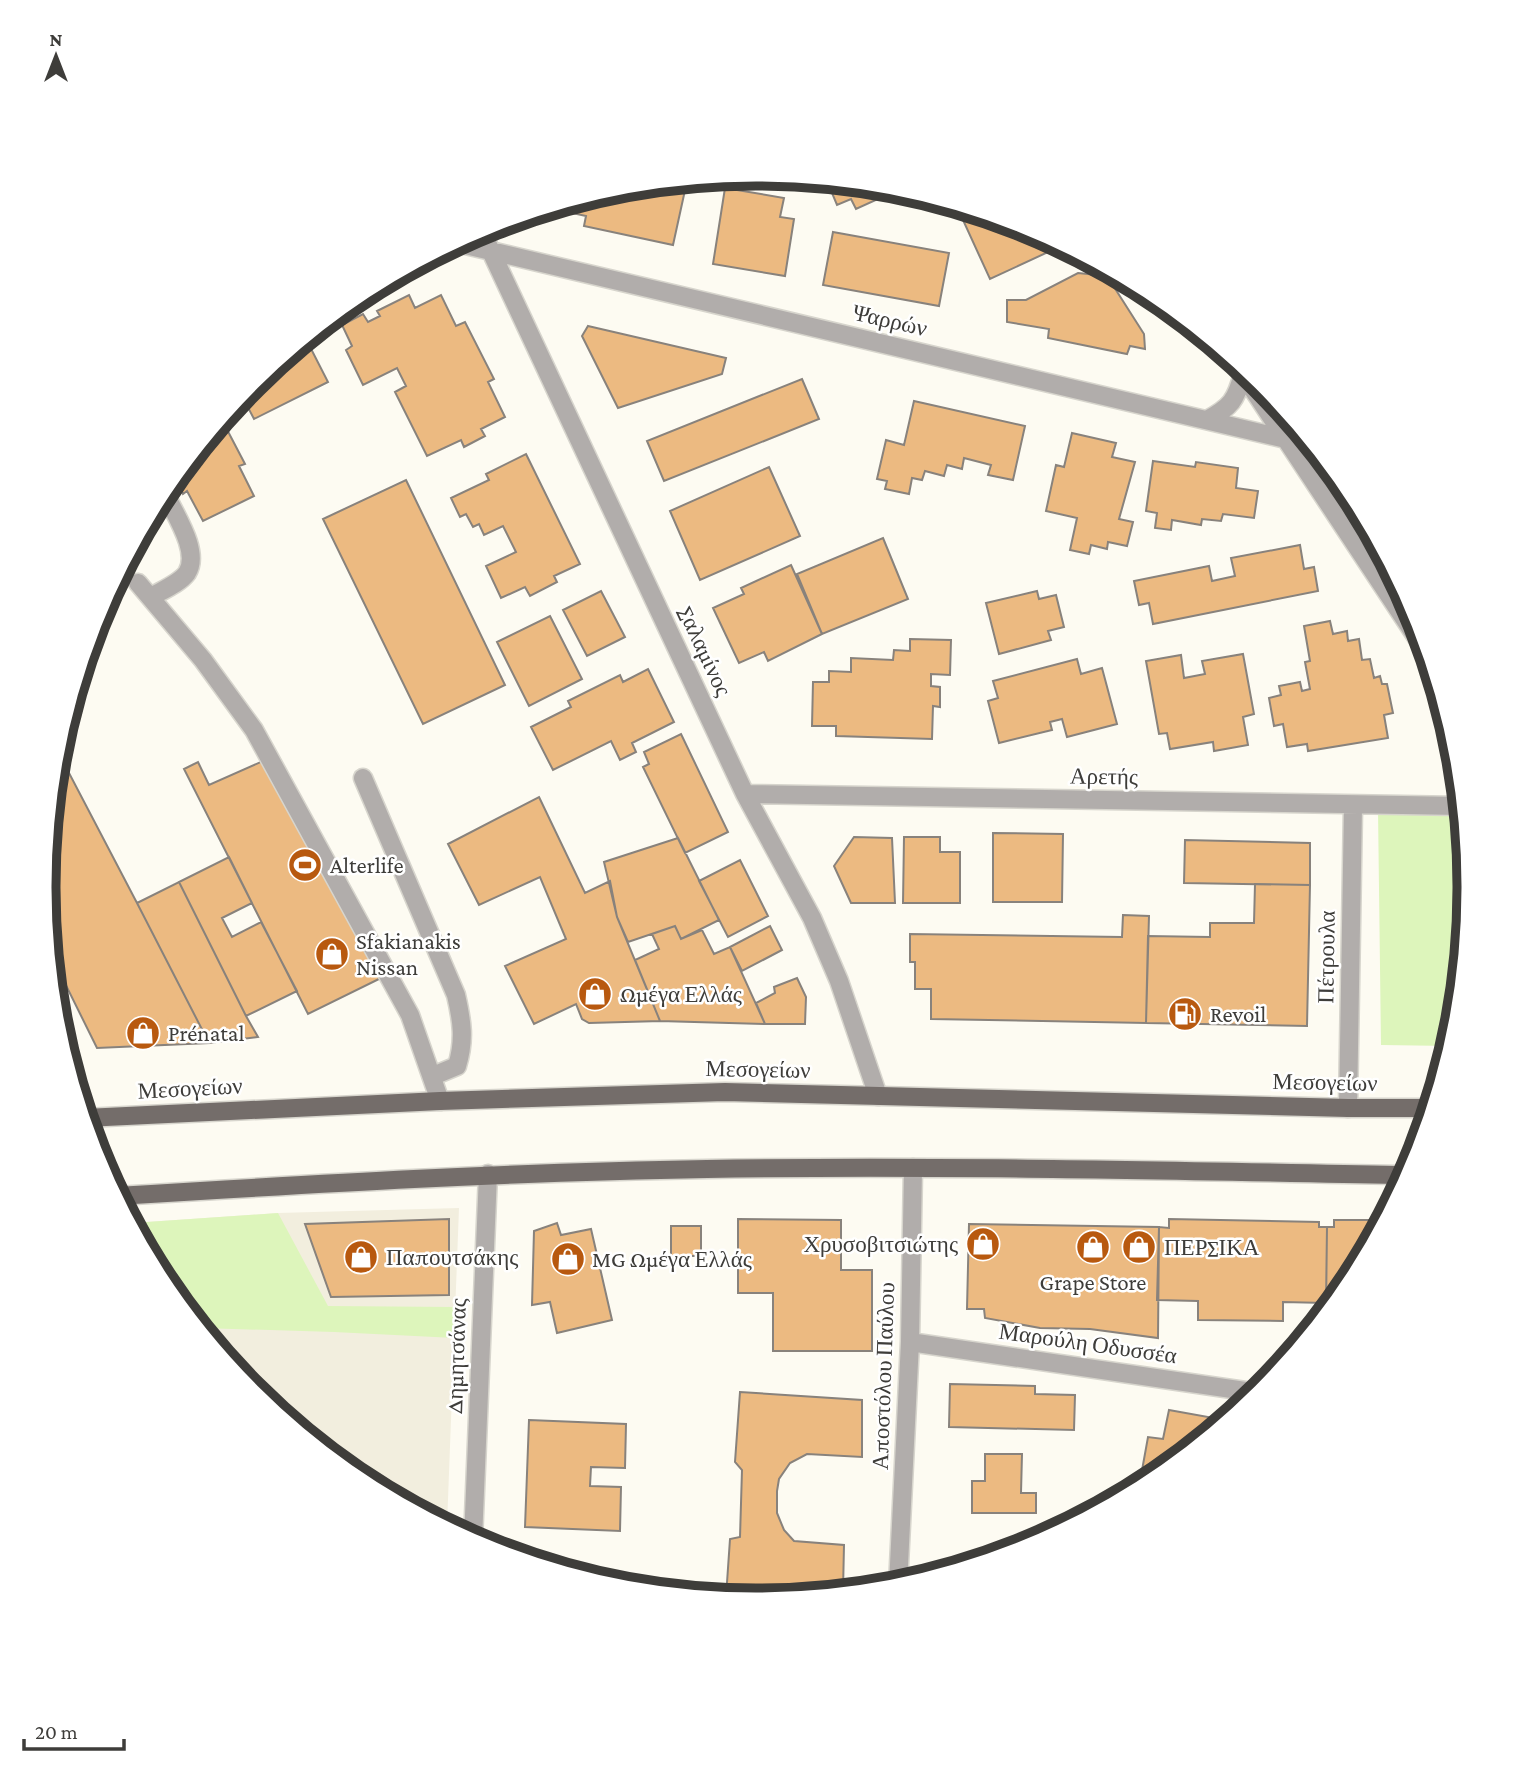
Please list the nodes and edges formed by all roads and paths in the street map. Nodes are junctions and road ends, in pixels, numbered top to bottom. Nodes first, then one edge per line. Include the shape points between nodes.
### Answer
1 (486, 241) edge
2 (474, 246) edge
3 (491, 250) junction
4 (1239, 379) edge
5 (1261, 402) edge
6 (1207, 420) junction
7 (1285, 438) junction
8 (1296, 441) edge
9 (1326, 480) edge
10 (1324, 495) junction
11 (170, 504) edge
12 (138, 583) dead end
13 (151, 597) junction
14 (1402, 615) edge
15 (363, 778) dead end
16 (745, 794) junction
17 (1353, 806) junction
18 (1452, 806) edge
19 (433, 1076) junction
20 (878, 1096) junction
21 (440, 1101) junction
22 (1348, 1108) junction
23 (1421, 1108) edge
24 (95, 1118) edge
25 (913, 1168) junction
26 (488, 1174) junction
27 (1395, 1175) edge
28 (127, 1195) edge
29 (910, 1342) junction
30 (1243, 1391) edge
31 (474, 1527) edge
32 (899, 1573) edge

1 - 3 street, Σαλαμίνος
2 - 3 street, Ψαρρών
3 - 6 street, Ψαρρών
3 - 16 street, Σαλαμίνος
4 - 6 street via 1232,403
5 - 7 street
6 - 7 street, Ψαρρών
7 - 8 street, Ψαρρών
7 - 10 street
9 - 10 street
10 - 14 street
11 - 13 street via 191,548 191,562 186,575
12 - 13 street
13 - 19 street via 254,730 410,1016
15 - 19 street via 456,995 464,1027 457,1066
16 - 17 street, Αρετής
16 - 20 street, Σαλαμίνος via 812,918
17 - 18 street, Αρετής
17 - 22 street, Πέτρουλα
19 - 21 street
20 - 21 main road, Μεσογείων via 725,1093
20 - 22 main road, Μεσογείων
21 - 24 main road, Μεσογείων
22 - 23 main road, Μεσογείων
25 - 26 main road
25 - 27 main road
25 - 29 street, Αποστόλου Παύλου
26 - 28 main road
26 - 31 street, Δημητσάνας
29 - 30 street, Μαρούλη Οδυσσέα
29 - 32 street, Αποστόλου Παύλου

